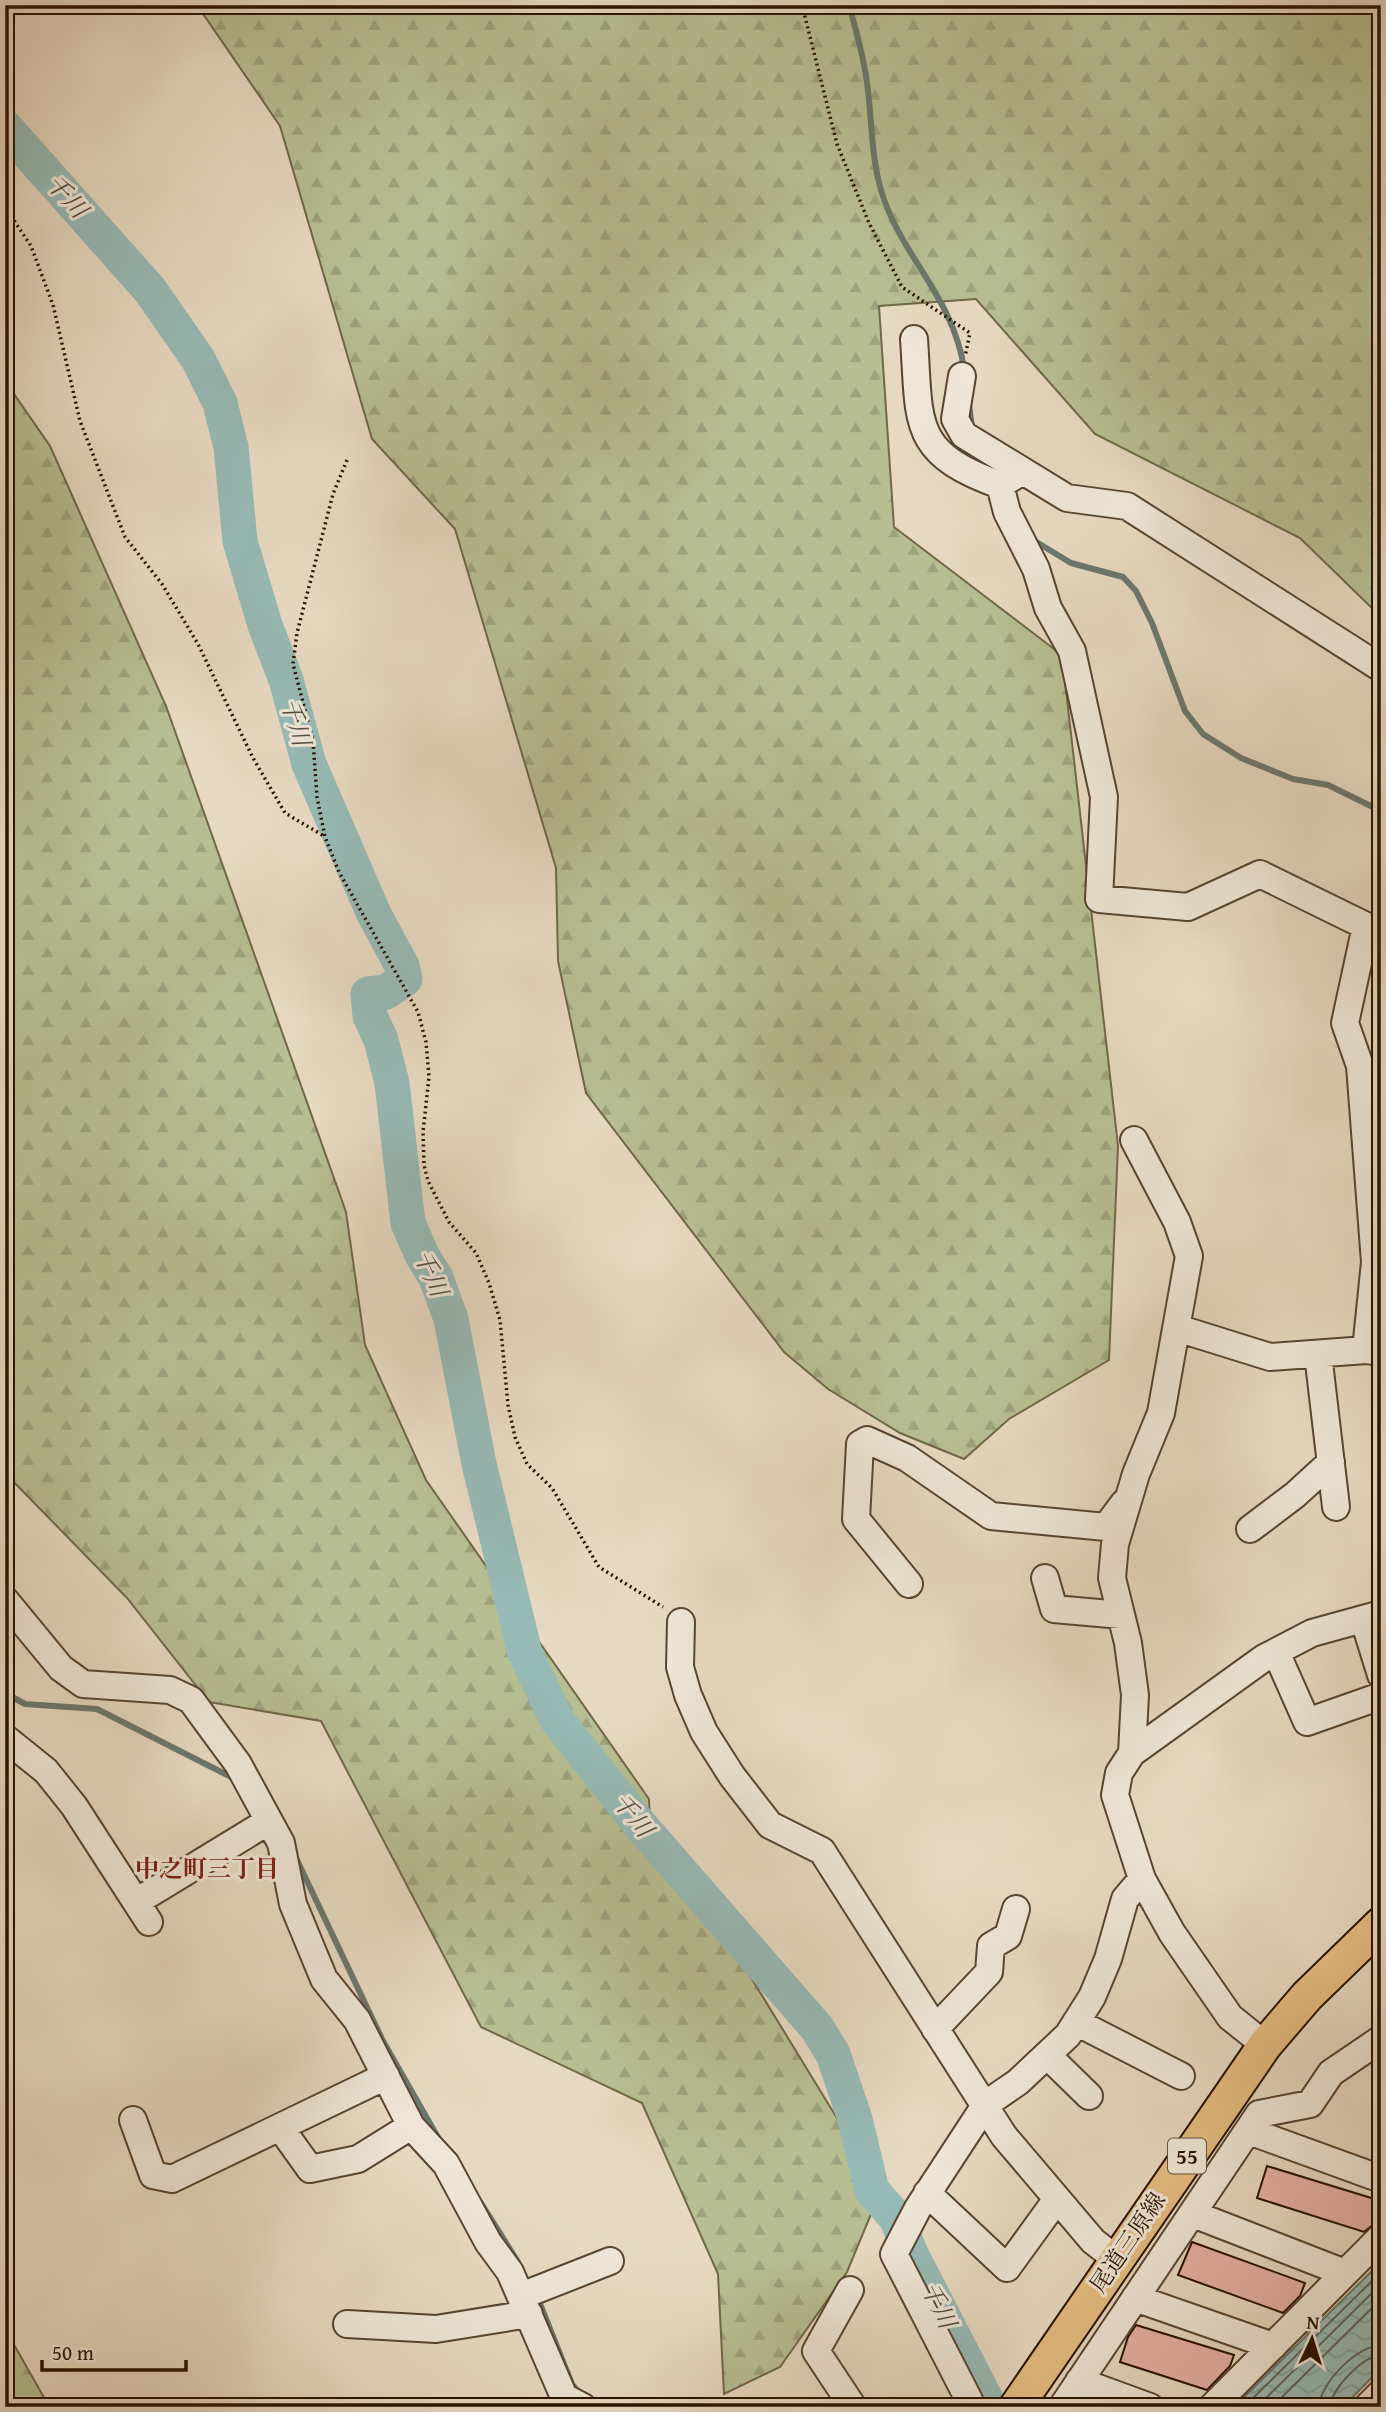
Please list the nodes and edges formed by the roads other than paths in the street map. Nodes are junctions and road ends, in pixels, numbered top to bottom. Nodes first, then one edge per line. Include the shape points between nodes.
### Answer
1 (914, 339) dead end
2 (962, 376) road end
3 (1010, 479) junction
4 (1381, 668) edge
5 (1134, 1140) dead end
6 (1177, 1328) junction
7 (1373, 1351) edge
8 (1318, 1354) junction
9 (1331, 1462) junction
10 (1129, 1496) junction
11 (1336, 1507) dead end
12 (1250, 1529) dead end
13 (1045, 1578) dead end
14 (909, 1584) dead end
15 (5, 1600) edge
16 (1121, 1615) junction
17 (1373, 1617) edge
18 (681, 1622) road end
19 (1276, 1651) junction
20 (1381, 1675) edge
21 (1381, 1696) edge
22 (5, 1738) edge
23 (1132, 1753) junction
24 (269, 1821) junction
25 (1142, 1879) junction
26 (1016, 1909) dead end
27 (1381, 1924) edge
28 (1076, 2022) junction
29 (935, 2029) junction
30 (1265, 2045) junction
31 (1377, 2048) edge
32 (1047, 2055) junction
33 (386, 2076) junction
34 (1181, 2076) dead end
35 (1089, 2096) dead end
36 (986, 2104) junction
37 (133, 2120) dead end
38 (411, 2126) junction
39 (280, 2127) junction
40 (1249, 2132) junction
41 (1381, 2179) edge
42 (928, 2193) junction
43 (1057, 2199) junction
44 (1193, 2214) junction
45 (1381, 2237) edge
46 (1116, 2259) junction
47 (610, 2261) dead end
48 (1345, 2273) junction
49 (850, 2290) dead end
50 (1135, 2298) junction
51 (525, 2305) junction
52 (347, 2324) dead end
53 (1273, 2346) junction
54 (1079, 2381) junction
55 (1381, 2393) edge
56 (570, 2404) edge
57 (853, 2407) edge
58 (963, 2407) edge
59 (1016, 2407) edge
60 (1062, 2407) edge
61 (1150, 2407) edge
62 (1212, 2407) edge
63 (1367, 2407) edge

1 - 3 street via 919,404 935,452 968,474
2 - 3 street via 955,419 964,435 1006,458
3 - 4 street via 1067,498 1127,506
3 - 7 street via 1007,512 1036,569 1048,608 1072,650 1104,797 1099,899 1188,907 1261,874 1366,926 1345,1023 1360,1066 1375,1262
5 - 6 street via 1177,1222 1189,1256
6 - 8 street via 1270,1357
6 - 10 street via 1161,1413
7 - 8 street
8 - 9 street
9 - 11 street
9 - 12 street
10 - 14 street via 1106,1527 991,1517 907,1458 867,1440 860,1444 856,1519
10 - 16 street via 1115,1544 1112,1578
13 - 16 street via 1054,1609
15 - 24 street via 61,1668 83,1684 170,1690 191,1700
16 - 23 street via 1135,1695
17 - 19 street via 1312,1633
17 - 20 street
18 - 29 street via 680,1667 704,1732 770,1825 821,1852
19 - 21 street via 1307,1722
19 - 23 street
22 - 24 street via 53,1780 74,1806 142,1912
23 - 25 street via 1119,1773 1115,1795
24 - 33 street via 281,1843 293,1904 324,1979 357,2020
25 - 28 street via 1125,1899 1108,1959
25 - 30 street via 1172,1933 1230,2017
26 - 29 street via 1008,1936 991,1946 989,1972
27 - 30 main road, 尾道三原線 / 55 via 1307,1996
28 - 32 street
28 - 34 street
29 - 36 street
30 - 46 main road, 尾道三原線 / 55
31 - 40 street via 1331,2073 1310,2104 1259,2114
32 - 35 street
32 - 36 street
33 - 38 street
33 - 39 street
36 - 42 street
36 - 43 street via 1004,2136
37 - 39 street via 153,2175 172,2179
38 - 39 street via 358,2159 310,2169
38 - 51 street via 446,2164
40 - 41 street
40 - 44 street
42 - 43 street via 1007,2268
42 - 58 street via 894,2255 969,2400
43 - 46 street via 1093,2241
44 - 48 street
44 - 50 street
45 - 48 street
46 - 59 main road, 尾道三原線 / 55
47 - 51 street
48 - 53 street
49 - 57 street via 816,2351
50 - 53 street
50 - 54 street
51 - 52 street via 436,2329
51 - 56 street
53 - 62 street
54 - 60 street
54 - 61 street
55 - 63 street

